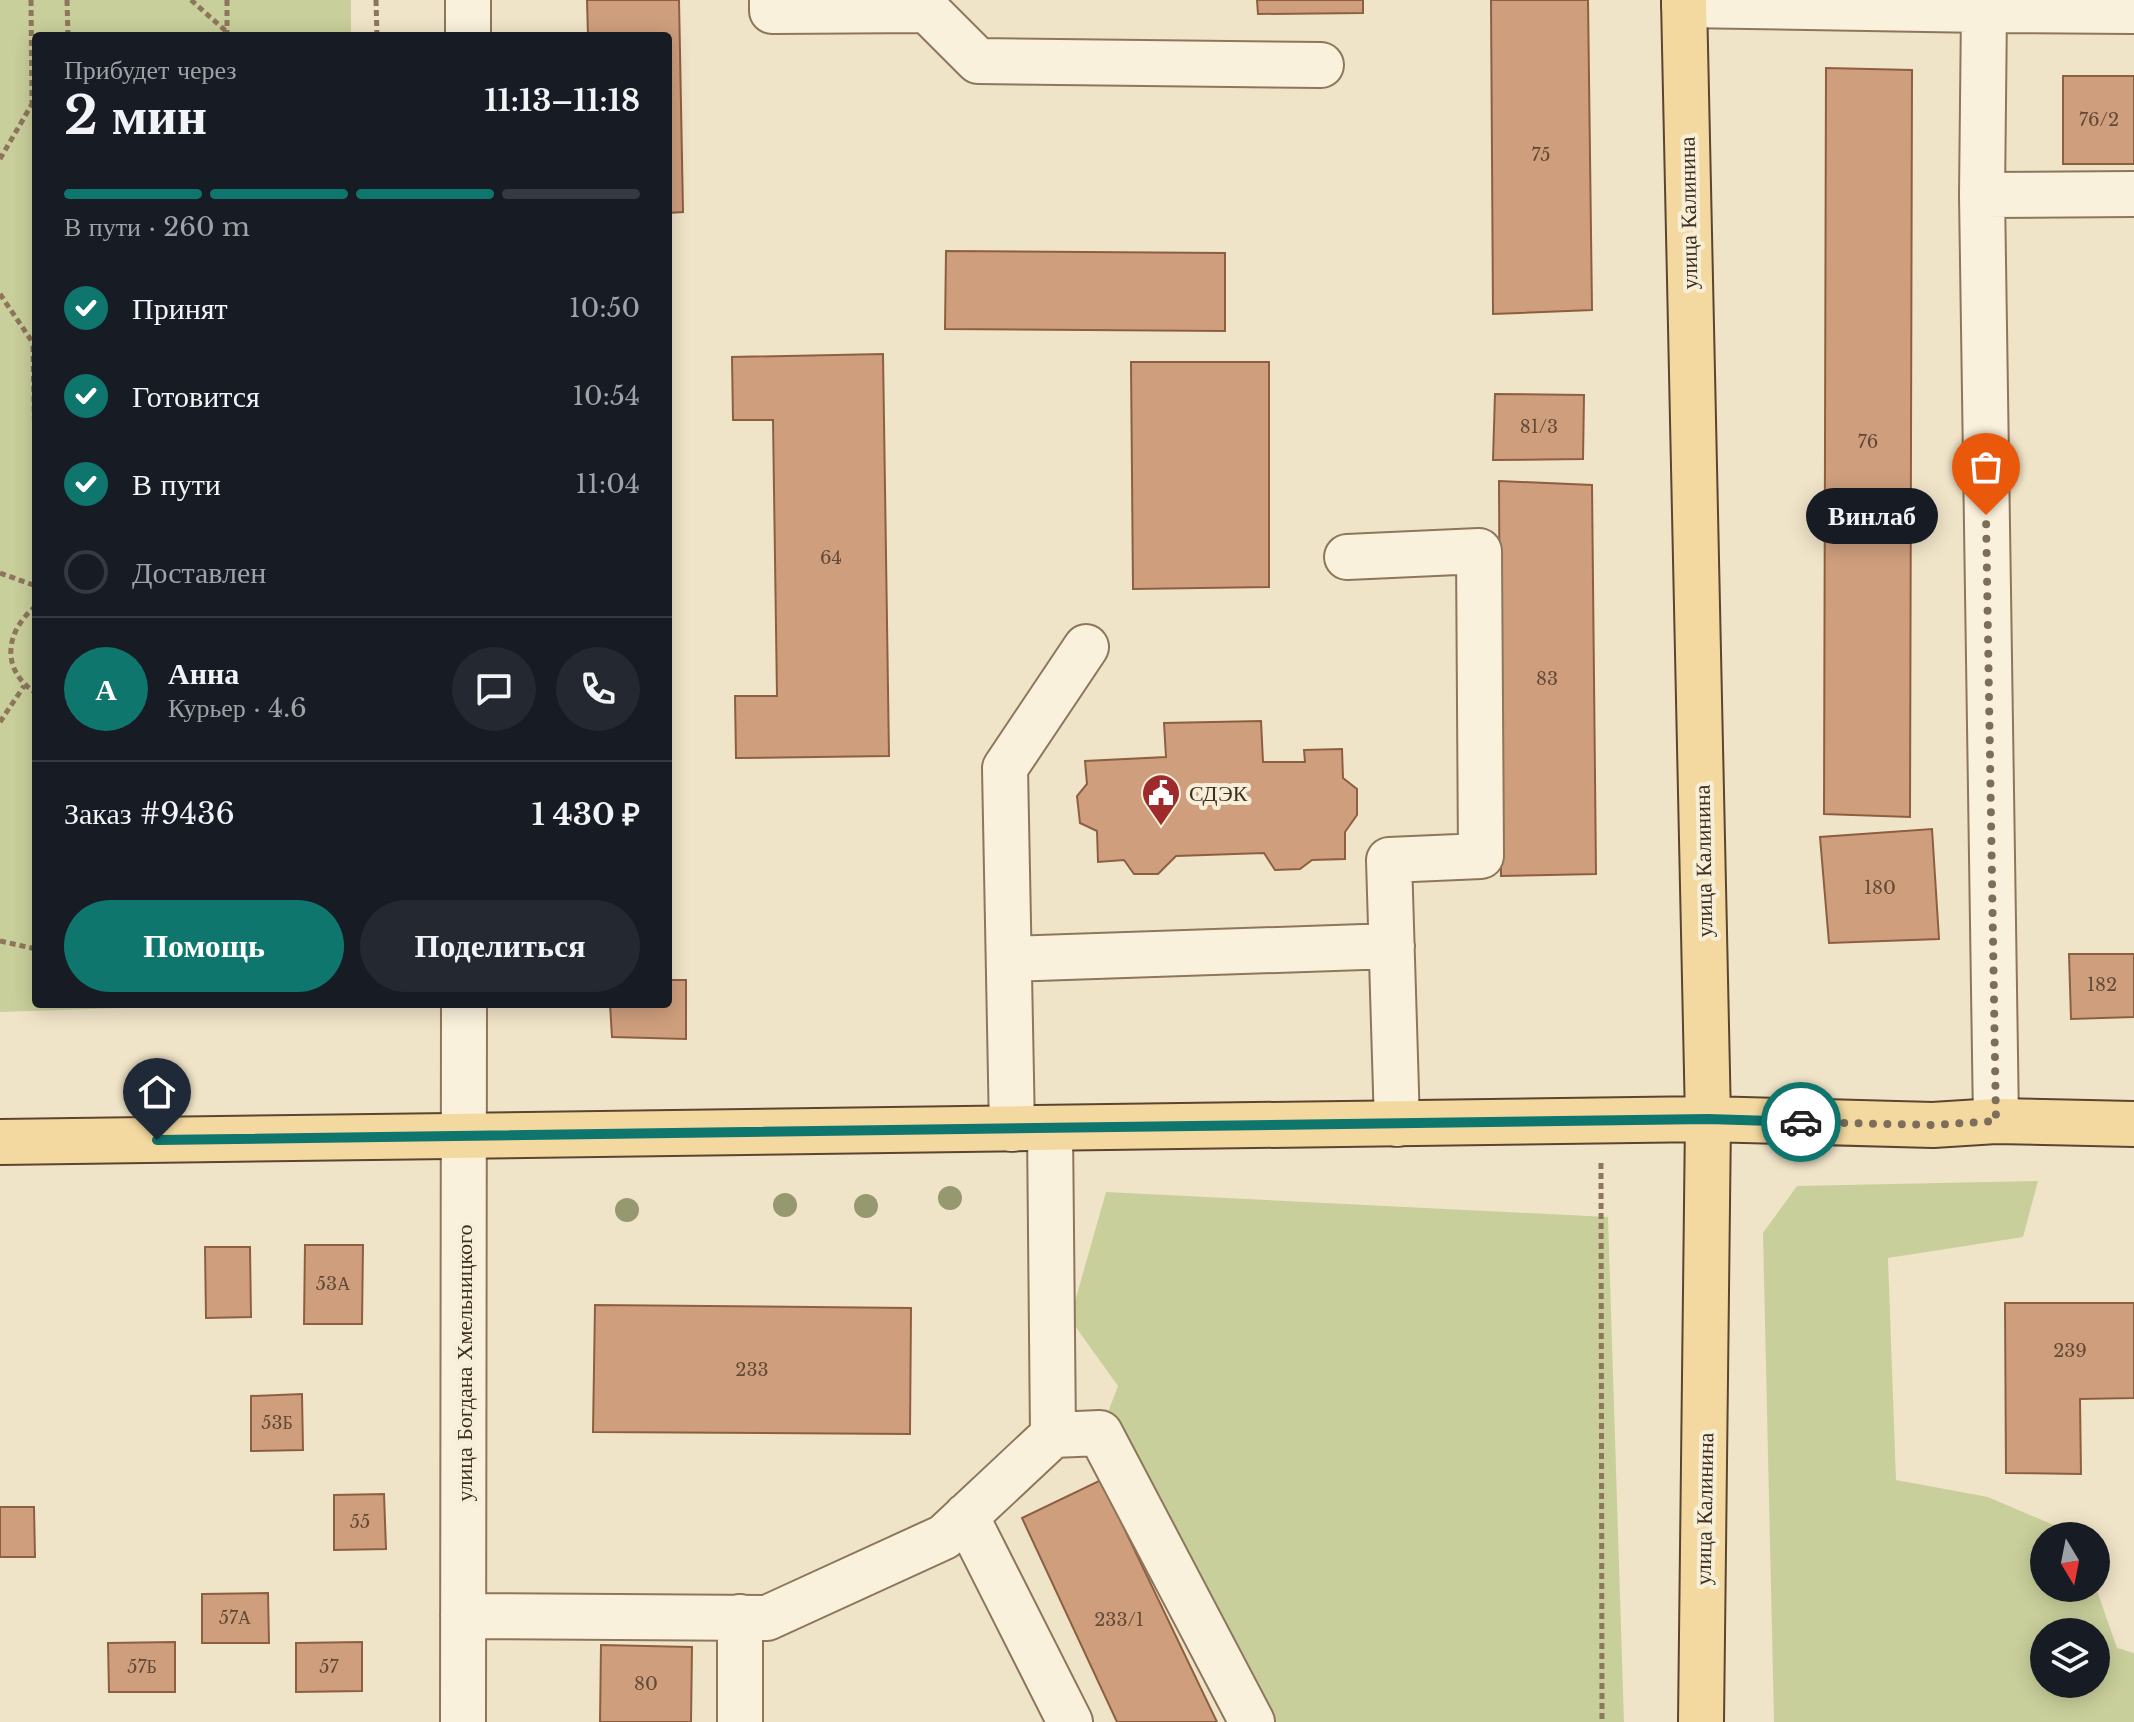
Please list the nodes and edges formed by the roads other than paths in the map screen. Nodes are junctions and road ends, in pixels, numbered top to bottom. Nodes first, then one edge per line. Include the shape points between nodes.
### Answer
1 (468, 0) edge
2 (772, 0) edge
3 (1684, 3) edge
4 (1984, 5) edge
5 (2134, 11) edge
6 (468, 32) edge
7 (1321, 65) dead end
8 (2134, 194) edge
9 (1982, 195) junction
10 (1347, 557) dead end
11 (1086, 647) dead end
12 (1392, 946) junction
13 (1009, 959) junction
14 (464, 1008) edge
15 (1708, 1119) junction
16 (1996, 1121) junction
17 (1397, 1124) junction
18 (2134, 1124) edge
19 (1031, 1129) junction
20 (464, 1137) junction
21 (0, 1142) edge
22 (1053, 1435) junction
23 (966, 1516) junction
24 (463, 1616) junction
25 (740, 1617) junction
26 (463, 1722) edge
27 (740, 1722) edge
28 (1070, 1722) edge
29 (1252, 1722) edge
30 (1701, 1722) edge

1 - 6 street
2 - 7 street via 772,11 927,10 978,61
3 - 4 street
3 - 15 main road, улица Калинина
4 - 5 street
4 - 9 street
8 - 9 street
9 - 16 street
10 - 12 street via 1479,551 1481,856 1389,860
11 - 13 street via 1005,768
12 - 13 street
12 - 17 street
13 - 19 street
14 - 20 street, улица Богдана Хмельницкого
15 - 16 main road via 1933,1125
15 - 17 main road
15 - 30 main road, улица Калинина
16 - 18 main road
17 - 19 main road
19 - 20 main road
19 - 22 street
20 - 21 main road
20 - 24 street, улица Богдана Хмельницкого
22 - 23 street
22 - 29 street via 1100,1433
23 - 25 street via 944,1537 767,1618
23 - 28 street
24 - 25 street
24 - 26 street, улица Богдана Хмельницкого
25 - 27 street

